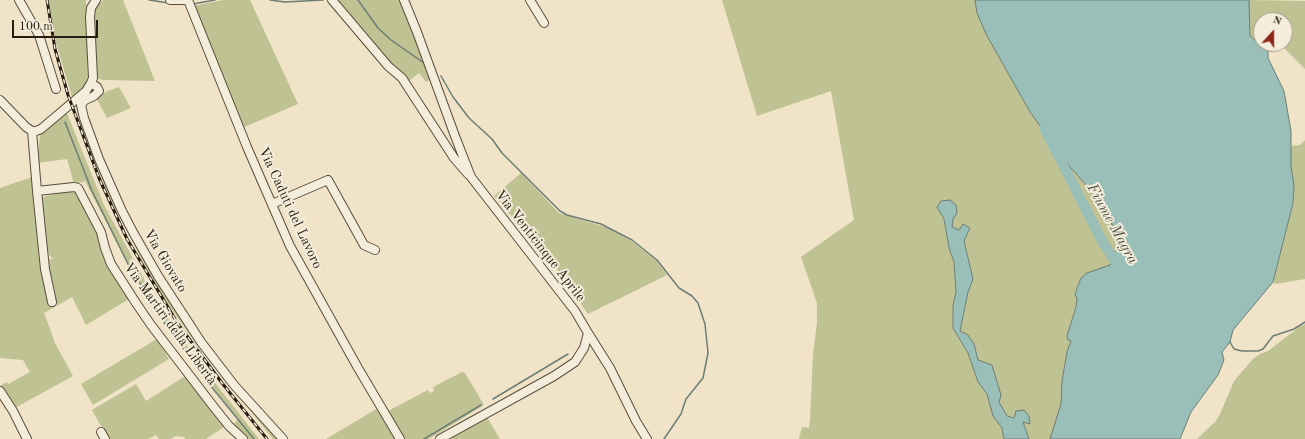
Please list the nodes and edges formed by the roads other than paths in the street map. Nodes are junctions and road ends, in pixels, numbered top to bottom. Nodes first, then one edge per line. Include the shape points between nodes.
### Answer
1 (20, 0) edge
2 (96, 0) edge
3 (170, 0) edge
4 (404, 0) edge
5 (530, 0) edge
6 (333, 1) edge
7 (188, 2) edge
8 (91, 4) edge
9 (544, 23) dead end
10 (91, 83) junction
11 (56, 89) dead end
12 (0, 100) edge
13 (32, 131) junction
14 (471, 177) junction
15 (37, 191) junction
16 (272, 204) junction
17 (375, 250) dead end
18 (52, 302) dead end
19 (588, 333) junction
20 (0, 391) edge
21 (27, 439) edge
22 (243, 439) edge
23 (283, 439) edge
24 (400, 439) edge
25 (440, 439) edge
26 (647, 439) edge

1 - 11 street via 39,35
2 - 8 street
3 - 7 street
4 - 14 street, Via Venticinque Aprile
5 - 9 street
6 - 14 street via 388,66 402,78 454,158
7 - 16 street, Via Caduti del Lavoro
8 - 10 street
10 - 13 street via 86,91 41,129
10 - 23 street, Via Giovato via 99,91 81,105 84,118 99,159 134,234 201,342 234,385
12 - 13 street
13 - 15 street
14 - 19 street, Via Venticinque Aprile via 575,311
15 - 18 street via 45,269
15 - 22 street, Via Martiri della Libertà via 78,188 101,232 111,264 132,297 196,384 229,426
16 - 17 street via 328,180 364,245
16 - 24 street, Via Caduti del Lavoro via 290,246
19 - 25 street via 584,348 574,362 554,376
19 - 26 street, Via Venticinque Aprile via 610,368
20 - 21 street

